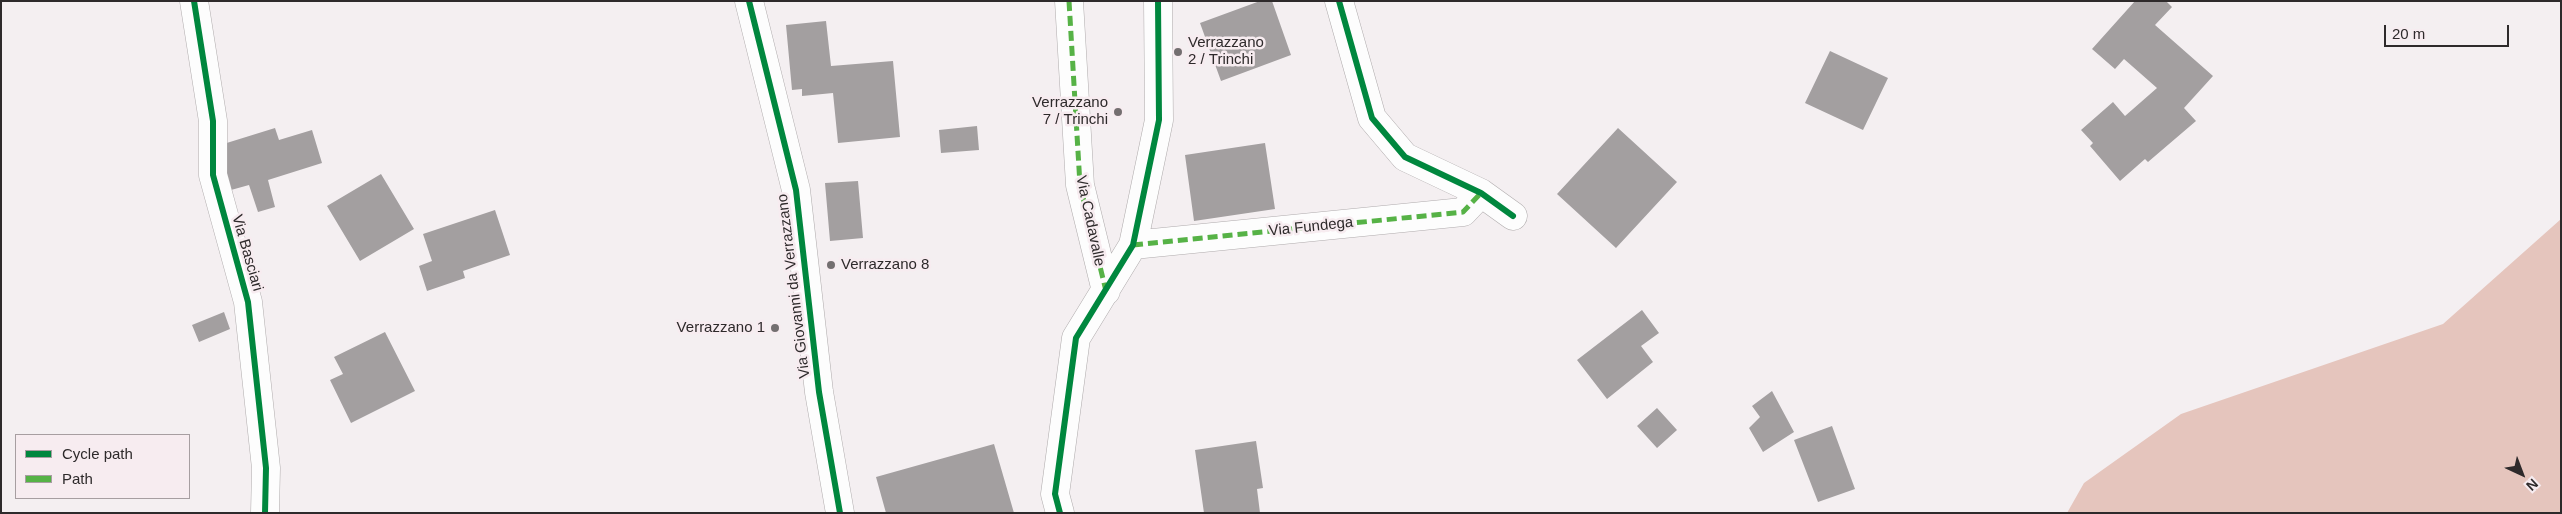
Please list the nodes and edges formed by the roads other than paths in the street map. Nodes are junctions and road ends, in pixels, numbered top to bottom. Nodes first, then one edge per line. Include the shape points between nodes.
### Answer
1 (194, 1) edge
2 (748, 1) edge
3 (1069, 1) edge
4 (1158, 1) edge
5 (1339, 1) edge
6 (1481, 193) junction
7 (1513, 216) dead end
8 (1133, 245) junction
9 (1106, 291) junction
10 (832, 476) junction
11 (264, 513) edge
12 (820, 513) edge
13 (840, 513) edge
14 (1060, 513) edge

1 - 11 street, Via Basciari via 213,121 213,175 248,302 266,468
2 - 10 street, Via Giovanni da Verrazzano via 796,190
3 - 9 street, Via Cadavalle via 1080,185
4 - 8 street via 1159,120
5 - 6 street via 1372,118 1405,157
6 - 7 street
6 - 8 street, Via Fundega via 1463,212
8 - 9 street
9 - 14 street via 1076,338 1055,494
10 - 12 street
10 - 13 street, Via Giovanni da Verrazzano

